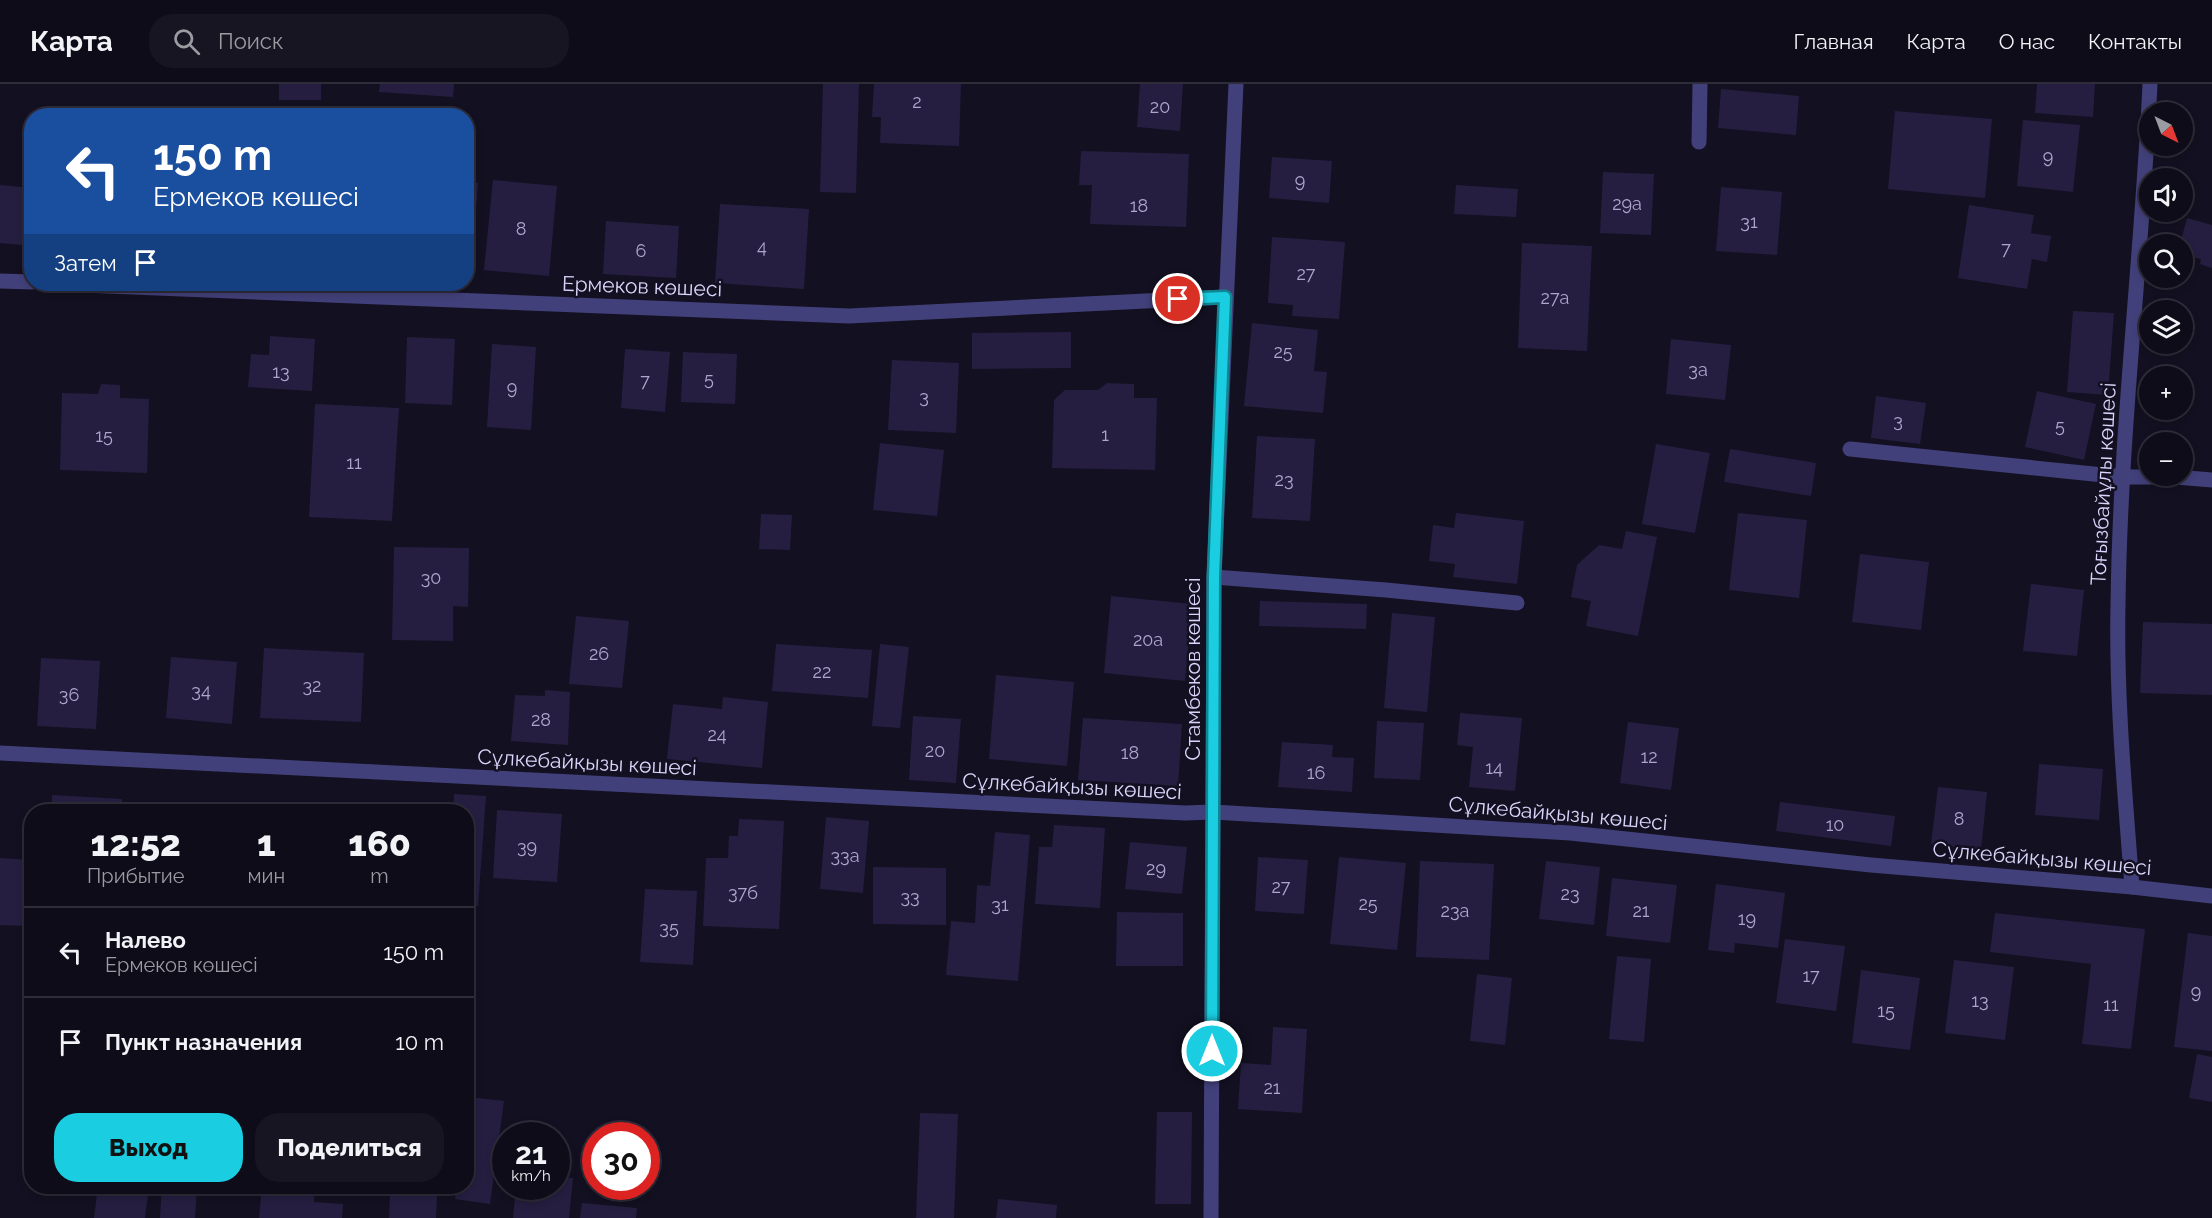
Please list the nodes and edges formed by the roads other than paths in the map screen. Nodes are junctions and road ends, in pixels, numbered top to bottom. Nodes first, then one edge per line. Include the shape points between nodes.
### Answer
1 (1236, 84) edge
2 (1700, 84) edge
3 (2150, 84) edge
4 (1699, 142) dead end
5 (0, 281) edge
6 (24, 282) edge
7 (231, 291) edge
8 (1225, 297) junction
9 (1850, 449) dead end
10 (2123, 477) junction
11 (2212, 480) edge
12 (1214, 577) junction
13 (1517, 603) dead end
14 (0, 753) edge
15 (1213, 812) junction
16 (2132, 886) junction
17 (2212, 896) edge
18 (1211, 1218) edge

1 - 8 street, Стамбеков көшесі
2 - 4 street
3 - 10 street, Тоғызбайұлы көшесі
5 - 6 street
7 - 8 street, Ермеков көшесі via 849,316
8 - 12 street, Стамбеков көшесі
9 - 10 street
10 - 11 street
10 - 16 street, Тоғызбайұлы көшесі via 2118,607 2122,758
12 - 13 street
12 - 15 street, Стамбеков көшесі
14 - 15 street, Сұлкебайқызы көшесі
15 - 16 street, Сұлкебайқызы көшесі via 1570,833
15 - 18 street, Стамбеков көшесі
16 - 17 street, Сұлкебайқызы көшесі

